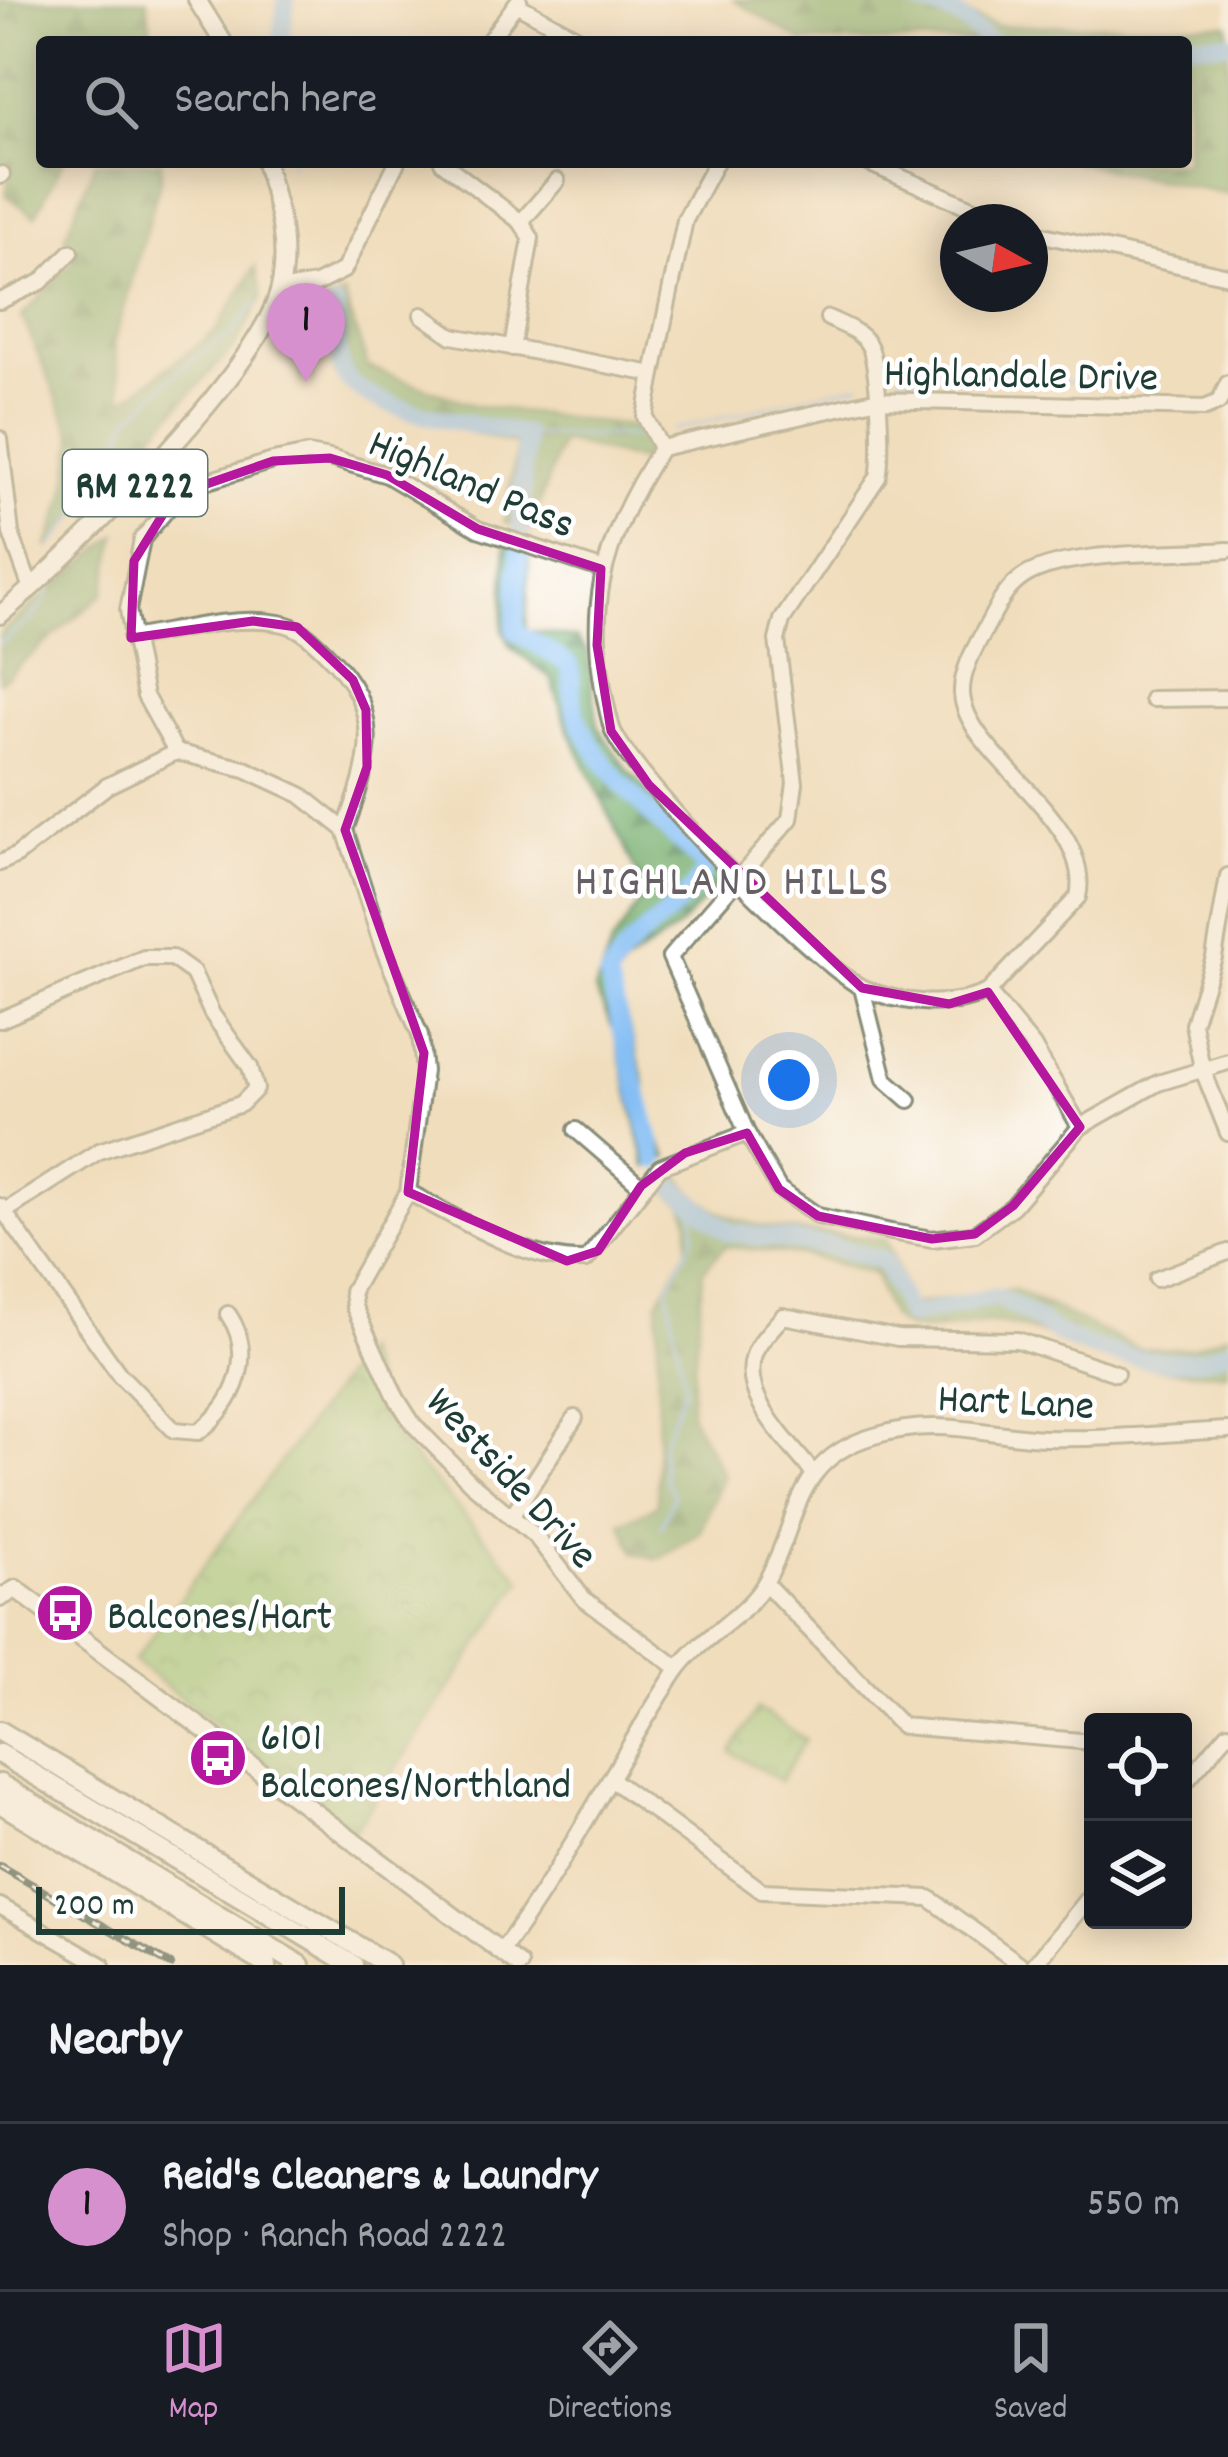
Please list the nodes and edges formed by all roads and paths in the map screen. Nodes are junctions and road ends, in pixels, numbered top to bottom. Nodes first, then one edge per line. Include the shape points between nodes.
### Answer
1 (197, 0) edge
2 (518, 2) edge
3 (219, 36) edge
4 (492, 36) edge
5 (575, 36) edge
6 (267, 168) edge
7 (394, 168) edge
8 (450, 168) edge
9 (713, 168) edge
10 (880, 168) edge
11 (557, 181) dead end
12 (963, 204) edge
13 (521, 222) junction
14 (1048, 236) edge
15 (71, 252) dead end
16 (1228, 276) edge
17 (279, 290) junction
18 (0, 301) edge
19 (422, 315) dead end
20 (828, 318) dead end
21 (512, 348) junction
22 (653, 374) junction
23 (1228, 383) edge
24 (874, 400) junction
25 (0, 439) edge
26 (661, 448) junction
27 (1228, 550) edge
28 (601, 569) junction
29 (31, 589) junction
30 (0, 615) edge
31 (131, 638) junction
32 (1227, 698) edge
33 (1152, 699) dead end
34 (176, 752) junction
35 (345, 830) junction
36 (0, 862) edge
37 (1228, 876) edge
38 (739, 877) junction
39 (862, 988) junction
40 (988, 992) junction
41 (0, 1019) edge
42 (1228, 1062) edge
43 (1202, 1068) junction
44 (909, 1100) dead end
45 (1080, 1127) junction
46 (576, 1130) dead end
47 (747, 1133) junction
48 (1228, 1133) edge
49 (641, 1186) junction
50 (408, 1192) junction
51 (2, 1209) edge
52 (1228, 1252) edge
53 (1157, 1279) dead end
54 (228, 1314) dead end
55 (1116, 1373) dead end
56 (575, 1418) dead end
57 (1228, 1430) edge
58 (814, 1474) junction
59 (512, 1517) junction
60 (765, 1583) junction
61 (5, 1588) edge
62 (678, 1668) junction
63 (0, 1732) edge
64 (1228, 1733) edge
65 (1084, 1741) edge
66 (0, 1754) edge
67 (1192, 1762) edge
68 (1199, 1765) junction
69 (1192, 1774) edge
70 (612, 1780) junction
71 (0, 1784) edge
72 (0, 1803) edge
73 (1084, 1904) edge
74 (0, 1906) edge
75 (501, 1952) junction
76 (102, 1965) edge
77 (267, 1965) edge
78 (300, 1965) edge
79 (353, 1965) edge
80 (388, 1965) edge
81 (519, 1965) edge
82 (1021, 1965) edge
83 (1034, 1965) edge

1 - 3 main road
2 - 4 street
2 - 5 street
6 - 17 main road, RM 2222 via 283,222
7 - 17 street via 344,270
8 - 13 street
9 - 22 street via 685,220
10 - 12 street
11 - 13 street
13 - 21 street via 531,262
14 - 16 street
15 - 18 street via 41,283
17 - 29 main road, RM 2222 via 246,358
19 - 21 street via 452,336
20 - 24 street via 865,338 875,356
21 - 22 street
22 - 26 street via 645,417
23 - 24 street, Highlandale Drive via 1219,402 1205,408
24 - 26 street, Highlandale Drive
24 - 38 street via 883,457 878,478 788,604 777,640 795,803
25 - 29 street via 10,533
26 - 28 street via 627,501
27 - 40 street via 1041,568 1016,581 975,648 962,695 969,717 1039,801 1081,877 1072,910
28 - 31 street, Highland Pass via 478,529 388,475 308,454 175,495 134,561
28 - 38 street via 597,645 611,731 649,785
29 - 30 main road, RM 2222
31 - 34 street, Highland Pass via 145,697
31 - 35 street via 265,621 297,627 321,648 353,680 366,710 367,767
32 - 33 street
34 - 35 street via 283,786
34 - 36 street via 107,786
35 - 50 street via 424,1053
37 - 43 street via 1193,1024
38 - 39 street
38 - 47 street via 670,957
39 - 40 street via 949,1004
39 - 44 street via 885,1079
40 - 45 street via 1033,1046
41 - 51 street via 144,958 172,958 194,973 256,1089 241,1104 99,1151
42 - 43 street
43 - 45 street
43 - 48 street
45 - 47 street via 996,1222 952,1238 891,1232 796,1205
46 - 49 street
47 - 49 street via 686,1153
49 - 50 street via 598,1251 567,1261 498,1238
50 - 59 street, Westside Drive via 352,1292 354,1307 413,1424
51 - 54 street via 118,1374 174,1430 205,1428 233,1391 242,1348
52 - 53 street
55 - 58 street via 1017,1340 898,1338 783,1316 754,1354 755,1388
56 - 59 street
57 - 58 street, Hart Lane via 1095,1438 913,1427 871,1436
58 - 60 street, Hart Lane
59 - 62 street, Westside Drive via 584,1599
60 - 62 street, Hart Lane
60 - 65 street via 902,1726
61 - 75 main road
62 - 70 street, Hart Lane
63 - 80 highway
64 - 68 street
66 - 79 highway
67 - 68 street
68 - 69 street
70 - 75 street, Hart Lane
70 - 82 street via 762,1891 928,1898
71 - 78 highway
72 - 77 highway
73 - 83 street
74 - 76 street
75 - 81 main road

